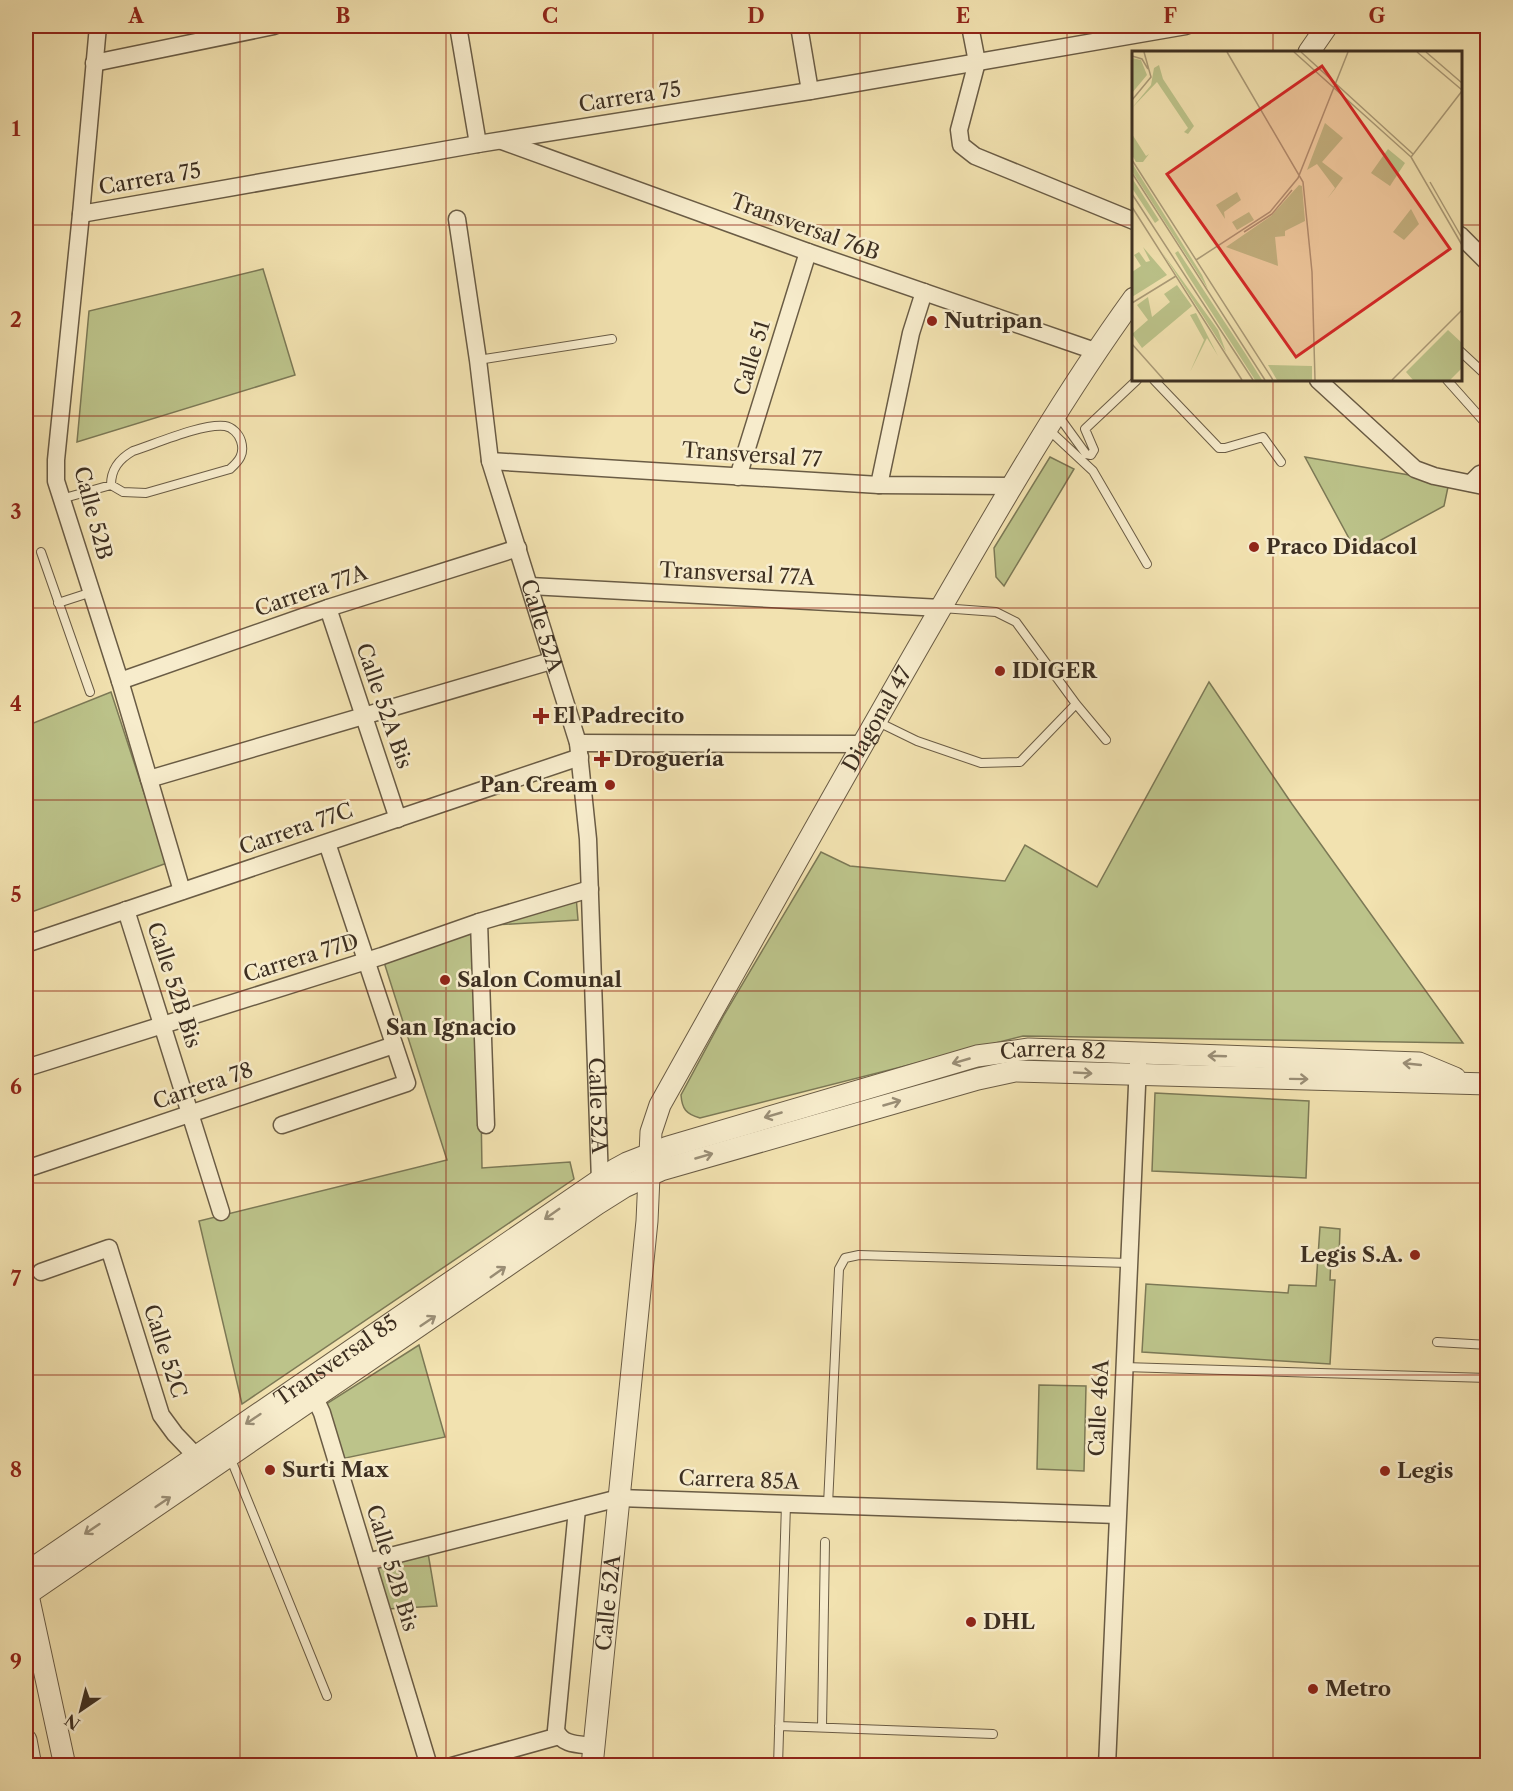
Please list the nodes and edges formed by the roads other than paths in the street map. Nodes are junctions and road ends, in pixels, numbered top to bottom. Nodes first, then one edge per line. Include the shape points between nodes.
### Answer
1 (98, 26) edge
2 (274, 26) edge
3 (458, 26) edge
4 (799, 26) edge
5 (969, 26) edge
6 (1186, 26) edge
7 (1327, 26) edge
8 (1310, 51) edge
9 (977, 62) junction
10 (94, 63) junction
11 (810, 91) junction
12 (502, 141) junction
13 (478, 144) junction
14 (81, 214) junction
15 (457, 219) dead end
16 (1132, 220) edge
17 (1462, 236) edge
18 (808, 252) junction
19 (1488, 263) edge
20 (924, 292) junction
21 (1132, 301) edge
22 (612, 339) dead end
23 (1095, 351) junction
24 (1462, 352) edge
25 (478, 360) junction
26 (1488, 377) edge
27 (1136, 381) edge
28 (1155, 381) edge
29 (1319, 381) edge
30 (1448, 381) edge
31 (1052, 421) junction
32 (1488, 426) edge
33 (490, 461) junction
34 (1281, 462) dead end
35 (1488, 472) edge
36 (738, 477) junction
37 (1471, 483) junction
38 (111, 485) junction
39 (879, 485) junction
40 (1012, 486) junction
41 (1488, 487) edge
42 (62, 498) junction
43 (518, 548) junction
44 (41, 552) dead end
45 (1147, 564) dead end
46 (530, 586) junction
47 (92, 592) junction
48 (58, 603) junction
49 (328, 608) junction
50 (941, 608) junction
51 (551, 661) junction
52 (120, 681) junction
53 (90, 692) dead end
54 (1076, 704) junction
55 (364, 716) junction
56 (876, 720) junction
57 (1106, 741) dead end
58 (862, 744) junction
59 (579, 750) junction
60 (149, 779) junction
61 (398, 819) junction
62 (327, 843) junction
63 (590, 889) junction
64 (182, 891) junction
65 (126, 910) junction
66 (479, 922) junction
67 (26, 944) edge
68 (366, 961) junction
69 (162, 1025) junction
70 (394, 1045) junction
71 (1138, 1053) junction
72 (26, 1068) edge
73 (1137, 1076) junction
74 (1477, 1084) edge
75 (190, 1113) junction
76 (282, 1125) dead end
77 (486, 1125) dead end
78 (649, 1164) junction
79 (26, 1169) edge
80 (600, 1180) junction
81 (221, 1212) dead end
82 (1129, 1263) junction
83 (40, 1272) dead end
84 (1437, 1342) dead end
85 (1488, 1345) edge
86 (1124, 1367) junction
87 (1488, 1378) edge
88 (315, 1398) junction
89 (225, 1448) junction
90 (197, 1457) junction
91 (619, 1498) junction
92 (786, 1504) junction
93 (828, 1505) junction
94 (577, 1509) junction
95 (1117, 1515) junction
96 (825, 1542) dead end
97 (367, 1562) junction
98 (26, 1587) edge
99 (327, 1696) dead end
100 (779, 1726) junction
101 (822, 1727) junction
102 (993, 1734) dead end
103 (559, 1736) junction
104 (26, 1740) edge
105 (593, 1756) edge
106 (31, 1766) edge
107 (65, 1766) edge
108 (429, 1766) edge
109 (452, 1766) edge
110 (778, 1766) edge
111 (1107, 1766) edge

1 - 10 street, Calle 52B
2 - 10 street
3 - 13 street
4 - 11 street
5 - 9 street
6 - 9 street, Carrera 75
7 - 8 street
9 - 11 street, Carrera 75
9 - 16 street via 959,130 961,145 975,156
10 - 14 street, Calle 52B
11 - 12 street, Carrera 75
12 - 13 street, Carrera 75
12 - 18 street, Transversal 76B
13 - 14 street, Carrera 75
14 - 42 street, Calle 52B via 56,460 56,481
15 - 25 street, Calle 52A
17 - 19 street
18 - 20 street, Transversal 76B
18 - 36 street, Calle 51
20 - 23 street, Transversal 76B
20 - 39 street via 911,333
21 - 23 street, Diagonal 47
22 - 25 lane
23 - 31 street, Diagonal 47
24 - 26 lane
25 - 33 street, Calle 52A
27 - 31 lane via 1088,425 1086,434 1094,450 1091,455
28 - 34 lane via 1219,448 1263,437
29 - 37 street via 1415,469
30 - 32 lane
31 - 40 street, Diagonal 47
31 - 45 lane via 1093,471
33 - 36 street, Transversal 77
33 - 43 street, Calle 52A
35 - 37 street
36 - 39 street, Transversal 77
37 - 41 street
38 - 38 lane via 123,492 146,493 230,469 242,453 239,435 227,426 212,426 133,451 116,466
38 - 42 lane
39 - 40 street, Transversal 77
40 - 50 street, Diagonal 47
42 - 47 street, Calle 52B
43 - 46 street, Calle 52A
43 - 49 street, Carrera 77A
44 - 48 lane
46 - 50 street, Transversal 77A
46 - 51 street, Calle 52A
47 - 48 lane
47 - 52 street, Calle 52B
48 - 53 lane
49 - 52 street, Carrera 77A
49 - 55 street, Calle 52A Bis
50 - 54 lane via 996,612 1016,622
50 - 56 street, Diagonal 47
51 - 55 street
51 - 59 street, Calle 52A
52 - 60 street, Calle 52B
54 - 56 lane via 1020,762 981,764 917,741
54 - 57 lane
55 - 60 street
55 - 61 street, Calle 52A Bis
56 - 58 street, Diagonal 47
58 - 59 street, Carrera 77C
58 - 78 street, Diagonal 47 via 660,1105 651,1132
59 - 61 street, Carrera 77C
59 - 63 street, Calle 52A
60 - 64 street, Calle 52B
61 - 62 street, Carrera 77C
62 - 64 street, Carrera 77C
62 - 68 street
63 - 66 street, Carrera 77D
63 - 80 street, Calle 52A
64 - 65 street, Carrera 77C
65 - 67 street, Carrera 77C
65 - 69 street, Calle 52B Bis
66 - 68 street, Carrera 77D
66 - 77 street
68 - 69 street, Carrera 77D
68 - 70 street
69 - 72 street, Carrera 77D
69 - 75 street, Calle 52B Bis
70 - 75 street, Carrera 78
70 - 76 street via 407,1083
71 - 73 street, Calle 46A
74 -> 71 street, Carrera 82 via 1419,1064
71 -> 78 street, Carrera 82 via 1029,1048 977,1056 695,1138
73 -> 74 street, Carrera 82
78 -> 73 street, Carrera 82 via 698,1158 1015,1071
73 - 82 street, Calle 46A
75 - 79 street, Carrera 78
75 - 81 street, Calle 52B Bis
78 - 80 street, Transversal 85 via 627,1163
88 -> 78 street, Transversal 85 via 624,1187
78 - 91 street, Calle 52A via 647,1221
80 -> 89 street, Transversal 85
82 - 86 street, Calle 46A
82 - 93 lane via 859,1255 846,1258 839,1269
83 - 90 street, Calle 52C via 109,1248 161,1415
84 - 85 lane
86 - 87 lane
86 - 95 street, Calle 46A
88 - 89 street, Transversal 85
88 - 97 street, Calle 52B Bis
89 - 90 street, Transversal 85
98 -> 89 street, Transversal 85
89 - 99 lane
90 -> 98 street, Transversal 85
91 - 92 street, Carrera 85A
91 - 94 street, Carrera 85A
91 - 105 street, Calle 52A
92 - 93 street, Carrera 85A
92 - 100 lane
93 - 95 street, Carrera 85A
94 - 97 street, Carrera 85A
94 - 103 street via 556,1730
95 - 111 street, Calle 46A
96 - 101 lane
97 - 108 street, Calle 52B Bis
98 - 107 street
100 - 101 lane
100 - 110 lane
101 - 102 lane
103 - 105 street
103 - 109 street
104 - 106 street

